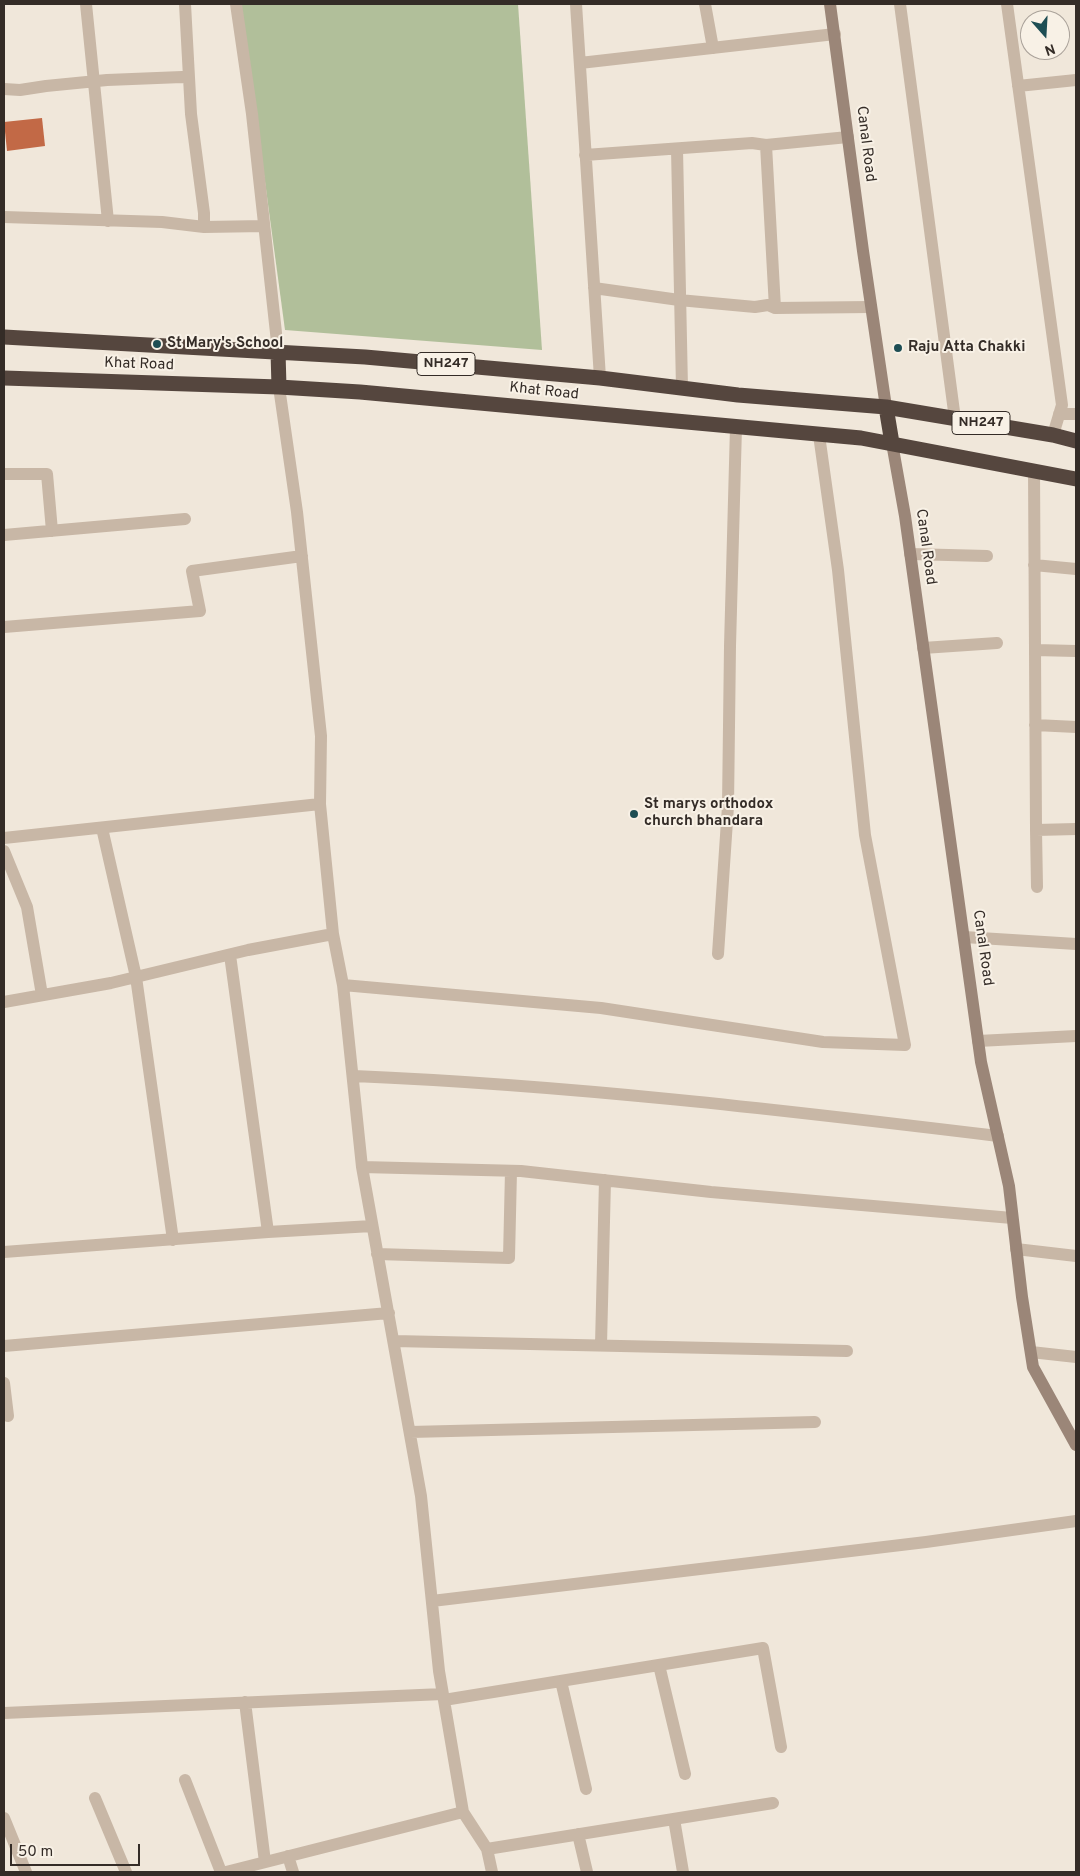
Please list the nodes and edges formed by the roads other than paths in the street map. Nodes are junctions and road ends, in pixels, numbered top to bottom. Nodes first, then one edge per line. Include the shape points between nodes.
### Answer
1 (86, 4) edge
2 (185, 4) edge
3 (236, 4) edge
4 (576, 4) edge
5 (705, 4) edge
6 (830, 4) edge
7 (900, 4) edge
8 (1006, 4) edge
9 (835, 34) junction
10 (713, 48) junction
11 (580, 63) junction
12 (189, 78) junction
13 (1076, 80) edge
14 (93, 82) junction
15 (1018, 86) junction
16 (4, 90) edge
17 (848, 137) junction
18 (766, 145) junction
19 (677, 149) junction
20 (585, 155) junction
21 (4, 217) edge
22 (108, 221) junction
23 (264, 226) junction
24 (204, 227) junction
25 (594, 288) junction
26 (679, 300) junction
27 (871, 307) junction
28 (775, 308) junction
29 (4, 337) edge
30 (278, 351) junction
31 (4, 378) edge
32 (600, 378) junction
33 (279, 387) junction
34 (682, 388) junction
35 (886, 407) junction
36 (1059, 414) junction
37 (1076, 414) edge
38 (955, 419) junction
39 (736, 427) junction
40 (819, 434) junction
41 (1053, 435) junction
42 (1076, 441) edge
43 (892, 444) junction
44 (1034, 470) junction
45 (4, 474) edge
46 (1076, 479) edge
47 (185, 519) dead end
48 (52, 530) junction
49 (4, 535) edge
50 (910, 554) junction
51 (302, 556) junction
52 (987, 556) dead end
53 (1034, 566) junction
54 (1076, 569) edge
55 (4, 627) edge
56 (997, 643) dead end
57 (923, 648) junction
58 (1035, 650) junction
59 (1076, 651) edge
60 (1035, 725) junction
61 (1076, 727) edge
62 (320, 804) junction
63 (102, 828) junction
64 (1076, 829) edge
65 (1036, 830) junction
66 (4, 838) edge
67 (4, 851) edge
68 (1037, 887) dead end
69 (333, 934) junction
70 (964, 937) junction
71 (1076, 944) edge
72 (230, 954) junction
73 (718, 954) dead end
74 (136, 977) junction
75 (343, 986) junction
76 (42, 996) junction
77 (4, 1002) edge
78 (1076, 1036) edge
79 (978, 1041) junction
80 (354, 1076) junction
81 (998, 1136) junction
82 (362, 1167) junction
83 (511, 1170) junction
84 (605, 1180) junction
85 (1012, 1218) junction
86 (372, 1226) junction
87 (268, 1232) junction
88 (173, 1240) junction
89 (1016, 1249) junction
90 (4, 1252) edge
91 (378, 1254) junction
92 (1076, 1256) edge
93 (390, 1313) junction
94 (394, 1341) junction
95 (601, 1345) junction
96 (4, 1346) edge
97 (847, 1351) dead end
98 (1031, 1352) junction
99 (1076, 1356) edge
100 (4, 1383) edge
101 (8, 1416) dead end
102 (815, 1422) dead end
103 (410, 1432) junction
104 (1076, 1445) edge
105 (1076, 1521) edge
106 (432, 1601) junction
107 (659, 1665) junction
108 (561, 1681) junction
109 (443, 1697) junction
110 (246, 1702) junction
111 (4, 1713) edge
112 (781, 1747) dead end
113 (684, 1774) dead end
114 (185, 1780) dead end
115 (586, 1789) dead end
116 (95, 1798) dead end
117 (773, 1803) dead end
118 (462, 1812) junction
119 (4, 1818) edge
120 (674, 1819) junction
121 (578, 1834) junction
122 (487, 1849) junction
123 (288, 1856) junction
124 (265, 1862) junction
125 (26, 1872) edge
126 (126, 1872) edge
127 (221, 1872) edge
128 (226, 1872) edge
129 (293, 1872) edge
130 (492, 1872) edge
131 (587, 1872) edge
132 (683, 1872) edge

1 - 14 street
2 - 12 street
3 - 23 street
4 - 11 street
5 - 10 street
6 - 9 street, Canal Road
7 - 38 street
8 - 15 street
9 - 10 street
9 - 17 street, Canal Road
10 - 11 street
11 - 20 street
12 - 14 street
12 - 24 street
13 - 15 street
14 - 16 street
14 - 22 street
15 - 36 street via 1062,405
17 - 18 street
17 - 27 street, Canal Road
18 - 19 street via 752,143
18 - 28 street
19 - 20 street
19 - 26 street
20 - 25 street
21 - 22 street
22 - 24 street
23 - 24 street
23 - 30 street
25 - 26 street
25 - 32 street
26 - 28 street
26 - 34 street
27 - 28 street
27 - 35 street, Canal Road
29 - 30 highway, Khat Road / NH247
30 - 32 highway, Khat Road / NH247
30 - 33 highway
31 - 33 highway, Khat Road / NH247
32 - 34 highway, Khat Road / NH247
33 - 39 highway, Khat Road / NH247
33 - 51 street
34 - 35 highway, Khat Road / NH247
35 - 38 highway, Khat Road / NH247
35 - 43 highway
36 - 37 street
36 - 41 street
38 - 41 highway, Khat Road / NH247
39 - 40 highway, Khat Road / NH247
39 - 73 street via 728,806
40 - 43 highway, Khat Road / NH247
40 - 75 street via 838,570 865,835 905,1045 823,1042 601,1008
41 - 42 highway, Khat Road / NH247
43 - 44 highway, Khat Road / NH247
43 - 50 street, Canal Road
44 - 46 highway, Khat Road / NH247
44 - 53 street
45 - 48 street via 48,474
47 - 48 street
48 - 49 street
50 - 52 street
50 - 57 street, Canal Road
51 - 55 street via 192,571 200,611
51 - 62 street via 321,736
53 - 54 street
53 - 58 street
56 - 57 street
57 - 70 street, Canal Road
58 - 59 street
58 - 60 street
60 - 61 street
60 - 65 street
62 - 63 street
62 - 69 street
63 - 66 street
63 - 74 street
64 - 65 street
65 - 68 street
67 - 76 street via 27,907
69 - 72 street
69 - 75 street
70 - 71 street
70 - 79 street, Canal Road
72 - 74 street
72 - 87 street
74 - 76 street
74 - 88 street
75 - 80 street
76 - 77 street
78 - 79 street
79 - 81 street, Canal Road
80 - 81 street via 465,1081 631,1095
80 - 82 street
81 - 85 street, Canal Road
82 - 83 street
82 - 86 street
83 - 84 street
83 - 91 street via 508,1258
84 - 85 street
84 - 95 street
85 - 89 street, Canal Road
86 - 87 street
86 - 91 street
87 - 88 street
88 - 90 street
89 - 92 street
89 - 98 street, Canal Road
91 - 93 street
93 - 94 street
93 - 96 street
94 - 95 street
94 - 103 street
95 - 97 street
98 - 99 street
98 - 104 street, Canal Road via 1033,1368
100 - 101 street
102 - 103 street
103 - 106 street via 421,1496
105 - 106 street
106 - 109 street
107 - 108 street
107 - 112 street via 763,1648
107 - 113 street
108 - 109 street
108 - 115 street
109 - 110 street
109 - 118 street
110 - 111 street
110 - 124 street
114 - 127 street
116 - 126 street
117 - 120 street
118 - 122 street
118 - 123 street
119 - 125 street
120 - 121 street
120 - 132 street
121 - 122 street
121 - 131 street
122 - 130 street
123 - 124 street
123 - 129 street
124 - 128 street

